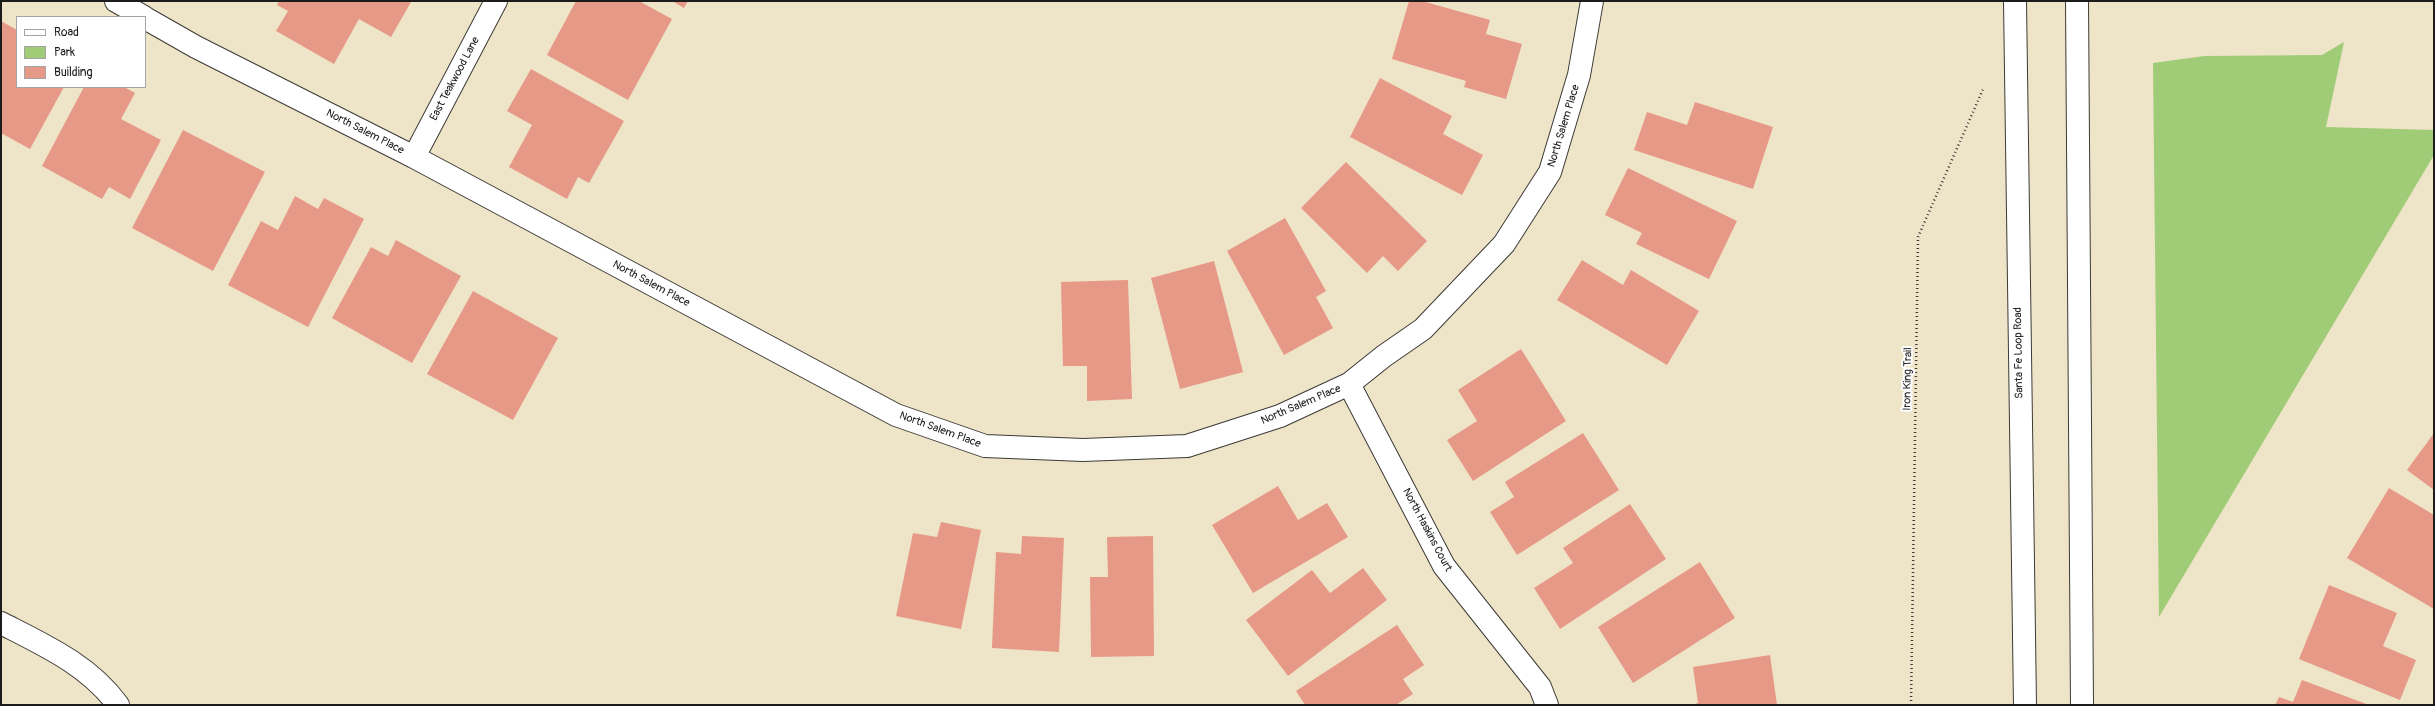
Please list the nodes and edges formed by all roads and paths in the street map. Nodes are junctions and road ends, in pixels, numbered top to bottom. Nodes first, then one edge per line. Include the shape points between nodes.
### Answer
1 (116, 1) edge
2 (496, 1) edge
3 (1592, 1) edge
4 (2015, 1) edge
5 (2077, 1) edge
6 (142, 16) edge
7 (146, 18) edge
8 (1986, 82) dead end
9 (414, 157) junction
10 (1350, 384) junction
11 (1, 623) edge
12 (118, 705) edge
13 (1547, 705) edge
14 (1911, 705) edge
15 (2025, 705) edge
16 (2082, 705) edge

1 - 6 street, North Salem Place
2 - 9 street, East Teakwood Lane
3 - 10 street, North Salem Place via 1579,75 1550,172 1504,244 1423,330 1384,356
4 - 15 street, Santa Fe Loop Road
5 - 16 street
7 - 9 street, North Salem Place via 196,47
8 - 14 path, Iron King Trail via 1918,237
9 - 10 street, North Salem Place via 896,415 985,446 1083,450 1187,446 1280,416
10 - 13 street, North Haskins Court via 1444,566 1540,687
11 - 12 street via 68,659 98,680

